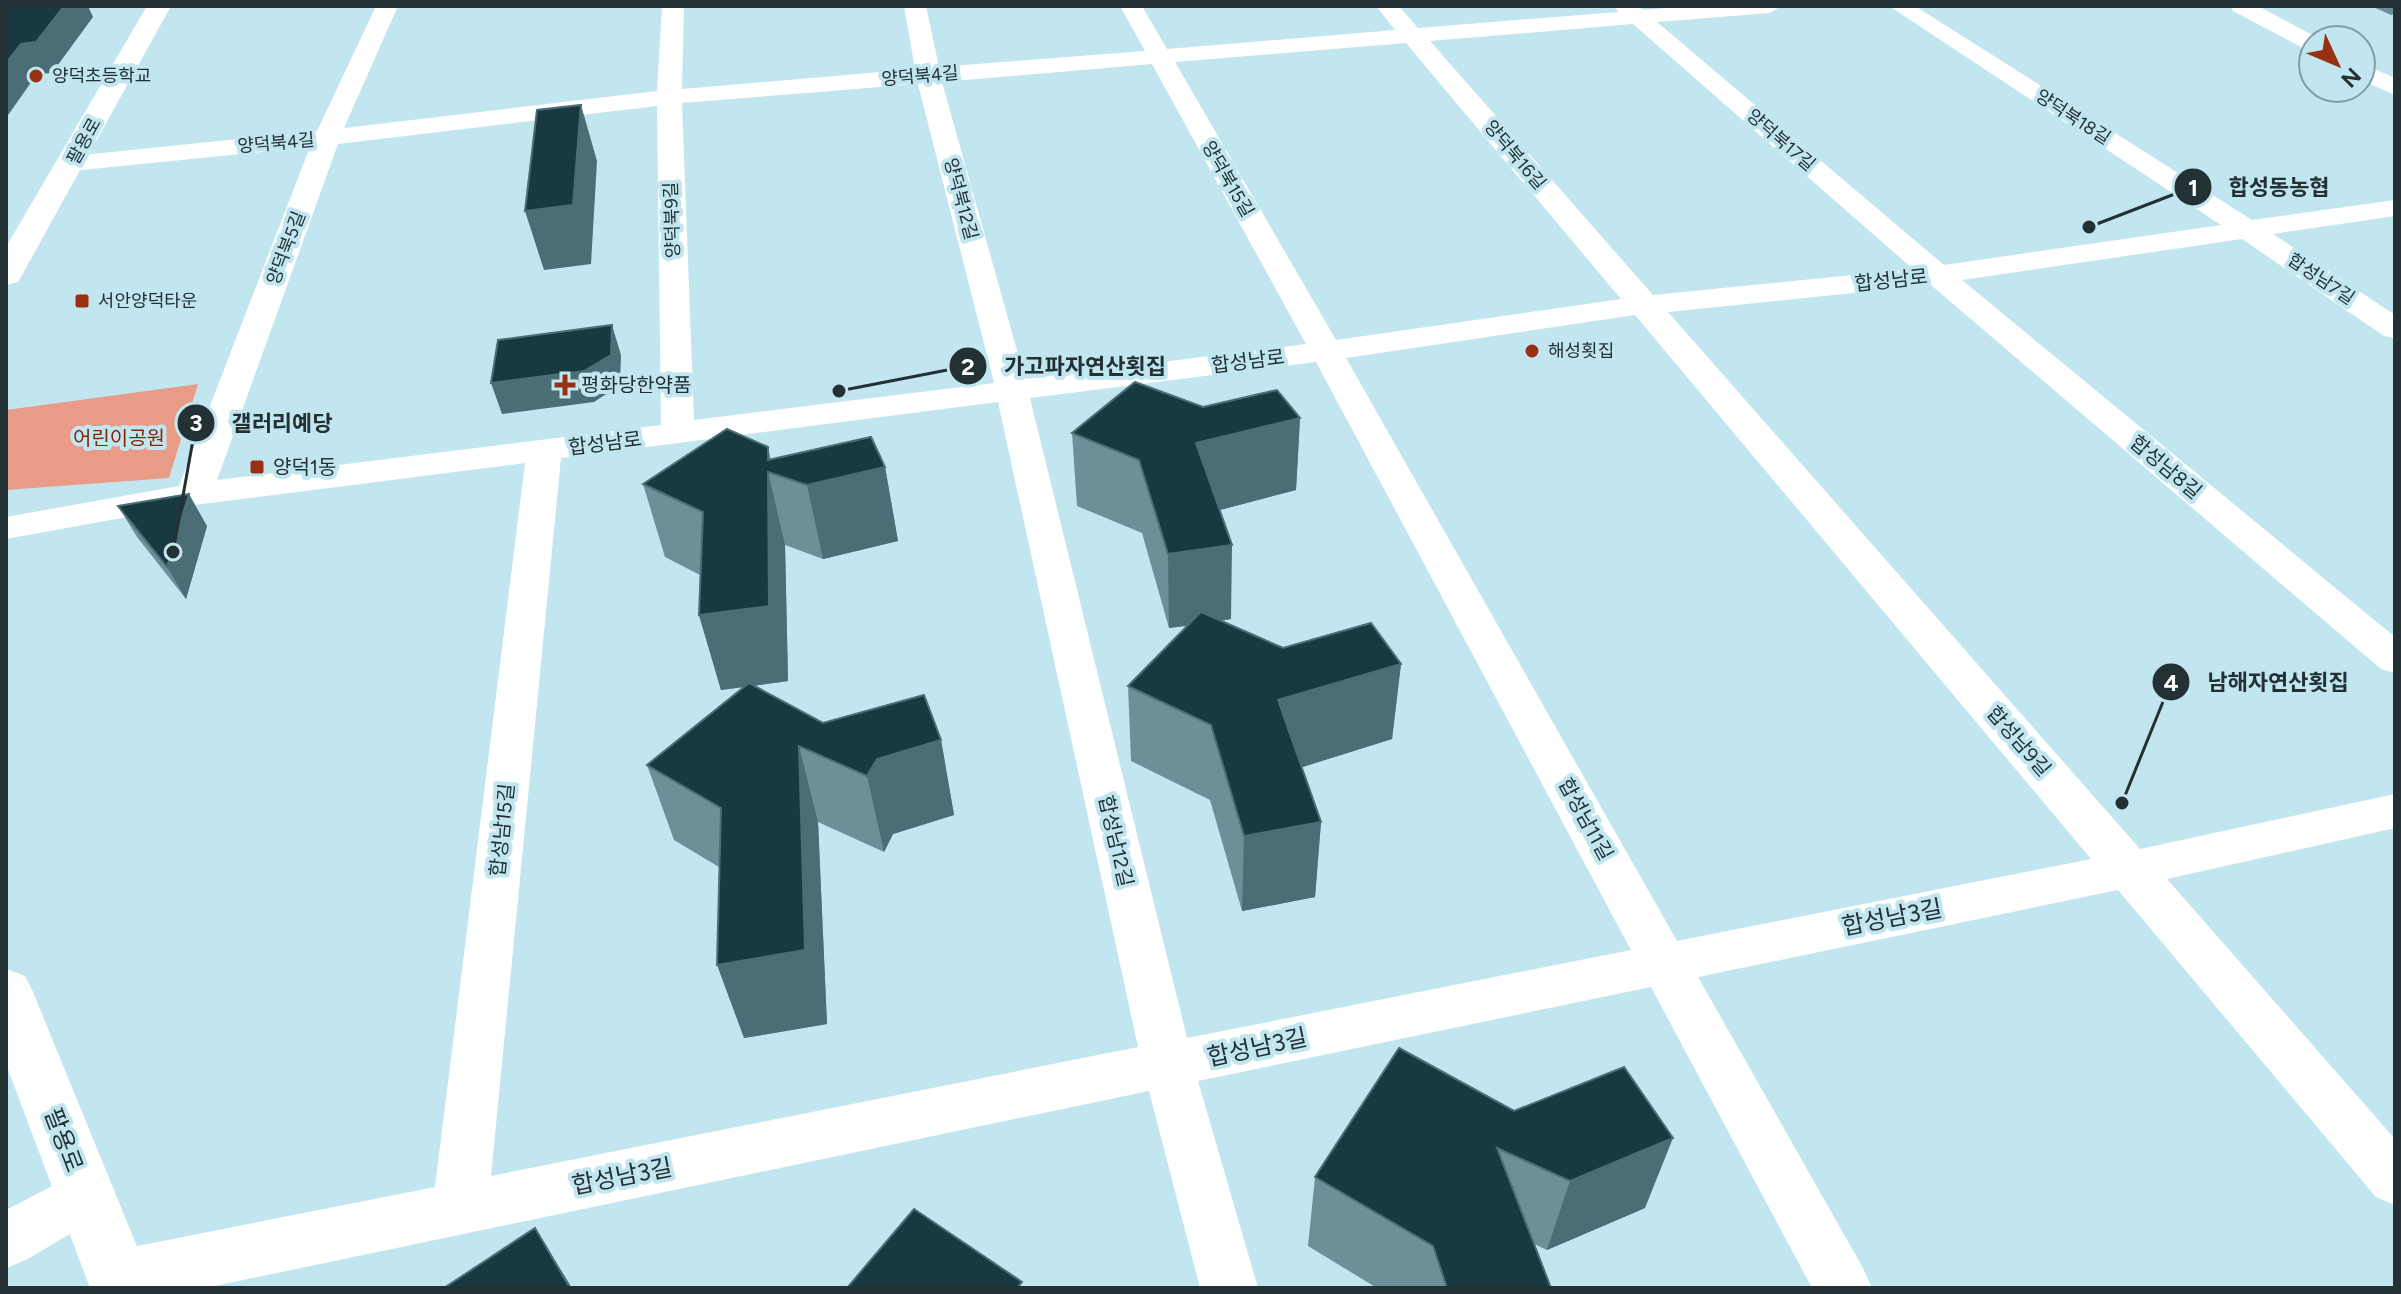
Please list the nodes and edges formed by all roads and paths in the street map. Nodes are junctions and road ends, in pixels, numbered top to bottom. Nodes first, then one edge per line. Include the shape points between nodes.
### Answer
1 (159, 6) edge
2 (387, 6) edge
3 (673, 6) edge
4 (915, 6) edge
5 (1131, 6) edge
6 (1387, 6) edge
7 (1770, 6) edge
8 (1900, 6) edge
9 (2241, 6) edge
10 (1630, 11) edge
11 (1412, 33) junction
12 (2297, 36) edge
13 (1157, 55) junction
14 (928, 75) junction
15 (2377, 78) edge
16 (2395, 88) edge
17 (669, 97) junction
18 (327, 138) junction
19 (72, 163) junction
20 (2395, 208) edge
21 (2246, 229) junction
22 (6, 275) edge
23 (1938, 275) junction
24 (1642, 305) junction
25 (2395, 329) edge
26 (1326, 351) junction
27 (1012, 391) junction
28 (678, 434) junction
29 (544, 451) junction
30 (194, 494) junction
31 (6, 528) edge
32 (2395, 659) edge
33 (2395, 811) edge
34 (2130, 869) junction
35 (1666, 963) junction
36 (6, 992) edge
37 (1168, 1066) junction
38 (2395, 1179) edge
39 (85, 1195) junction
40 (460, 1209) junction
41 (6, 1241) edge
42 (120, 1283) edge
43 (1229, 1288) edge
44 (1843, 1288) edge

1 - 19 main road, 팔용로
2 - 18 street, 양덕북5길
3 - 17 street, 양덕북9길
4 - 14 street, 양덕북12길
5 - 13 street, 양덕북15길
6 - 11 street, 양덕북16길
7 - 10 street, 양덕북4길
8 - 21 street, 양덕북18길
9 - 12 street
10 - 11 street, 양덕북4길
10 - 23 street, 양덕북17길
11 - 13 street, 양덕북4길
11 - 24 street, 양덕북16길
13 - 14 street, 양덕북4길
13 - 26 street, 양덕북15길
14 - 17 street, 양덕북4길
14 - 27 street, 양덕북12길
15 - 16 street
17 - 18 street, 양덕북4길
17 - 28 street, 양덕북9길
18 - 19 street, 양덕북4길
18 - 30 street, 양덕북5길
19 - 22 main road, 팔용로
20 - 21 street, 합성남로
21 - 23 street, 합성남로
21 - 25 street, 합성남7길
23 - 24 street, 합성남로
23 - 32 street, 합성남8길
24 - 26 street, 합성남로
24 - 34 street, 합성남9길
26 - 27 street, 합성남로
26 - 35 street, 합성남11길
27 - 28 street, 합성남로
27 - 37 street, 합성남12길
28 - 29 street, 합성남로
29 - 30 street, 합성남로
29 - 40 street, 합성남15길
30 - 31 street, 합성남로
33 - 34 street, 합성남3길
34 - 35 street, 합성남3길
34 - 38 street, 합성남9길
35 - 37 street, 합성남3길
35 - 44 street, 합성남11길
36 - 39 main road, 팔용로
37 - 40 street, 합성남3길
37 - 43 street, 합성남12길
39 - 41 street
39 - 42 main road, 팔용로
40 - 42 street, 합성남3길

